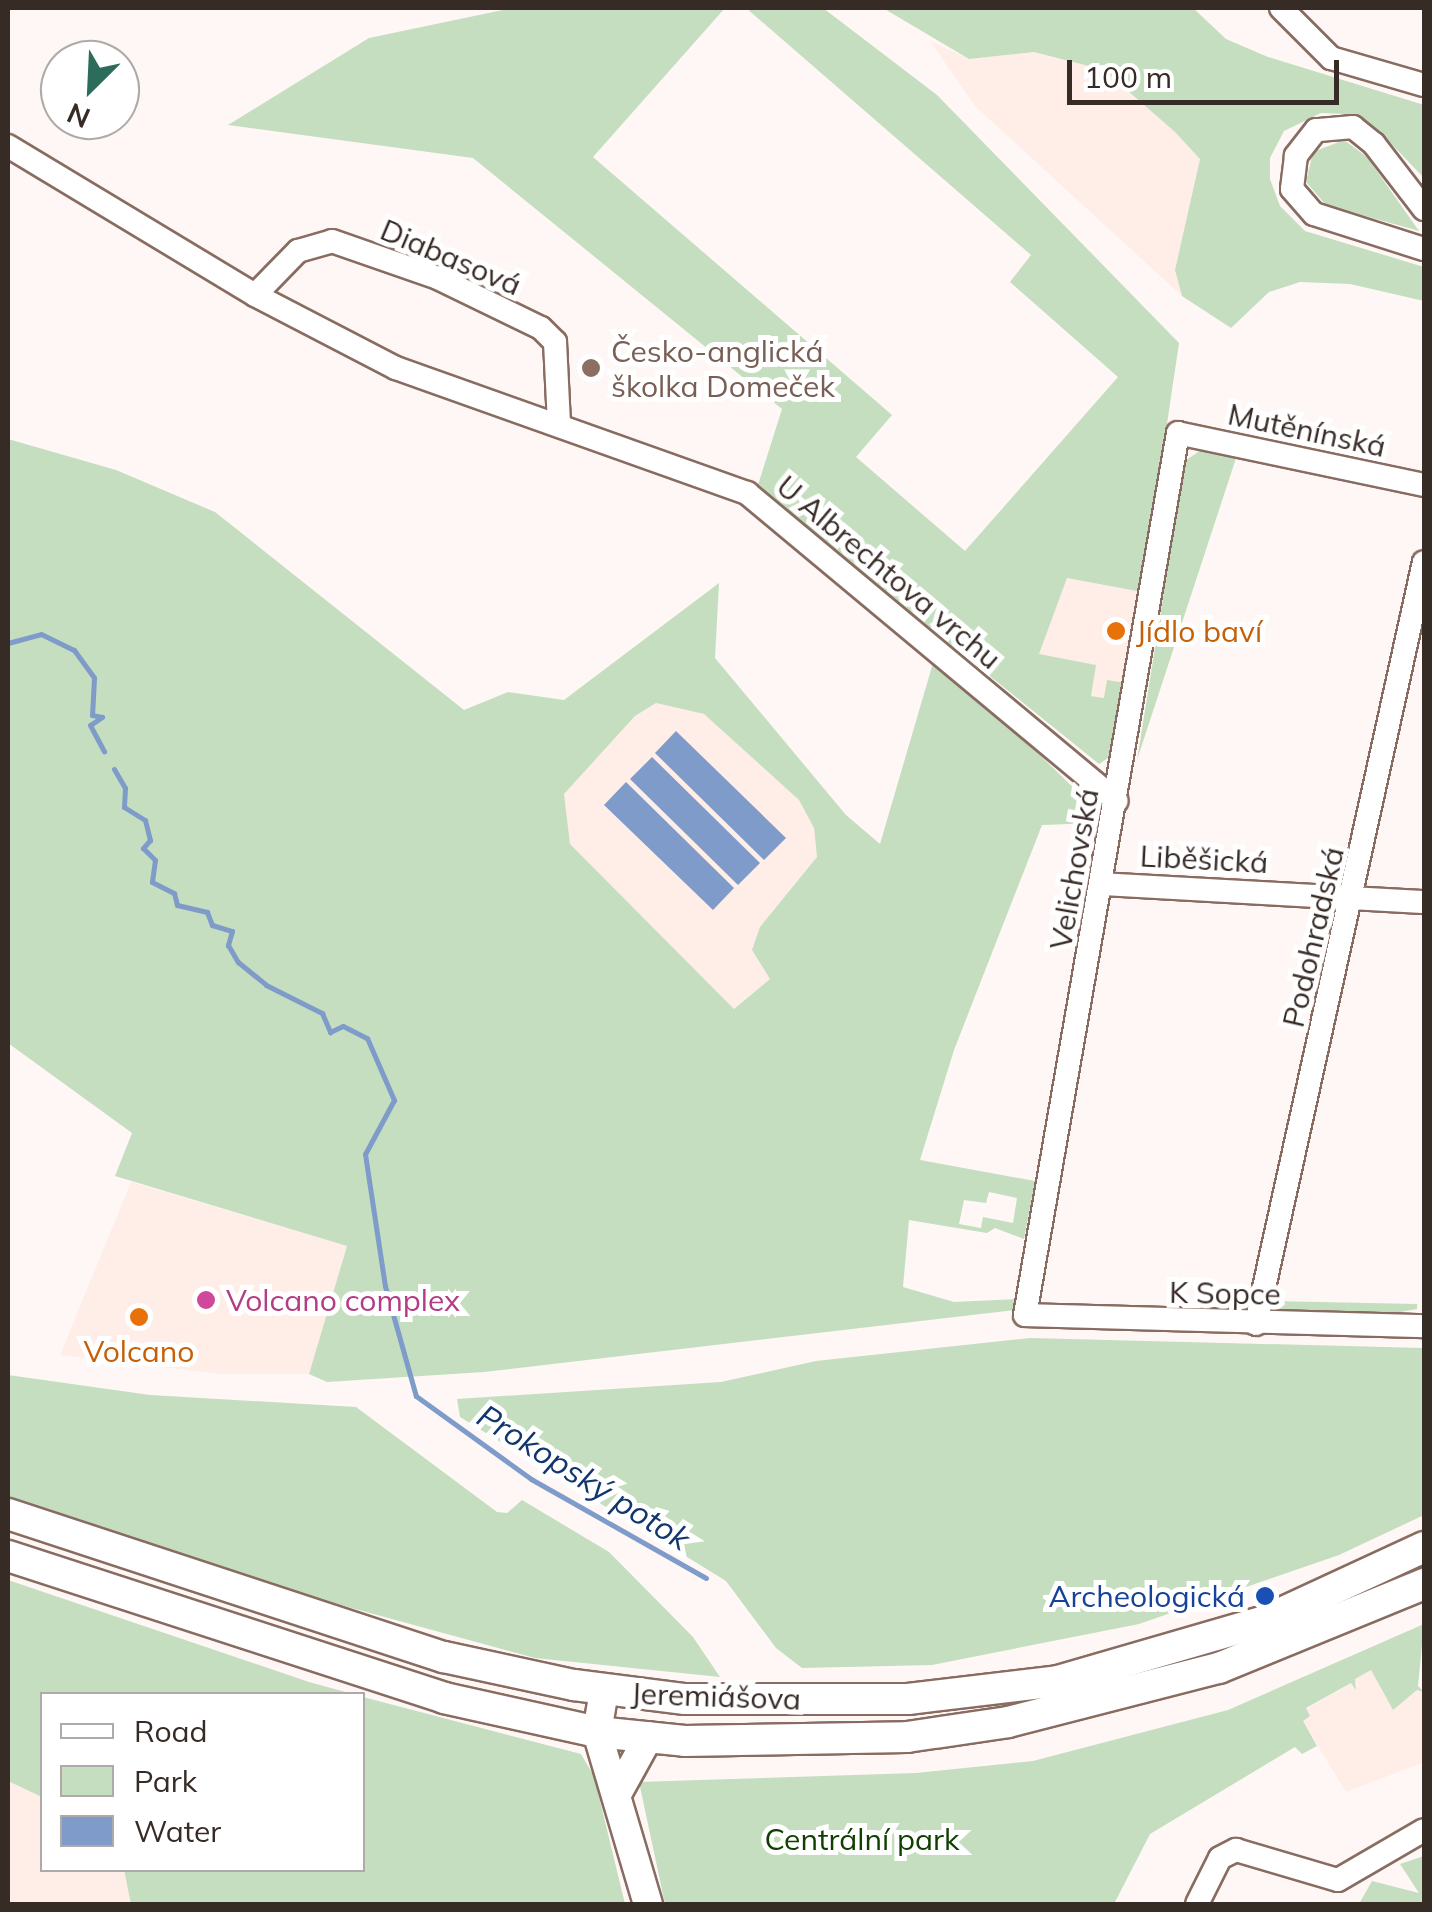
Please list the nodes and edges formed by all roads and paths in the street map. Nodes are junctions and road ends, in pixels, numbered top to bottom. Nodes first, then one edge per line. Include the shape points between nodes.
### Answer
1 (1281, 8) edge
2 (1424, 85) edge
3 (8, 146) edge
4 (1424, 208) edge
5 (1424, 249) edge
6 (255, 295) junction
7 (558, 424) junction
8 (1178, 433) joint
9 (1424, 485) edge
10 (1424, 562) edge
11 (1117, 800) junction
12 (1101, 884) junction
13 (1352, 897) junction
14 (1424, 902) edge
15 (1025, 1315) joint
16 (1256, 1324) junction
17 (1424, 1326) edge
18 (8, 1514) edge
19 (1424, 1547) edge
20 (8, 1556) edge
21 (1424, 1584) edge
22 (604, 1690) junction
23 (597, 1732) junction
24 (649, 1736) junction
25 (617, 1794) junction
26 (1424, 1830) edge
27 (648, 1904) edge
28 (1198, 1904) edge

1 - 2 street via 1331,58
3 - 6 street, U Albrechtova vrchu
4 - 5 street via 1374,144 1352,127 1316,130 1296,156 1292,189 1314,214
6 - 7 street, U Albrechtova vrchu via 396,368
6 - 7 street, Diabasová via 298,251 332,241 438,278 541,328 555,342
7 - 11 street, U Albrechtova vrchu via 747,493
8 - 9 street, Mutěnínská
8 - 11 street, Velichovská
10 - 13 street, Podohradská
11 - 12 street, Velichovská
12 - 13 street, Liběšická
12 - 15 street, Velichovská
13 - 14 street, Liběšická
13 - 16 street, Podohradská
15 - 16 street, K Sopce
16 - 17 street, K Sopce
18 - 22 main road, Jeremiášova via 444,1657
19 - 22 main road, Jeremiášova via 1302,1606 1192,1647 1022,1688 908,1699 685,1699
20 - 23 main road, Jeremiášova via 444,1698
21 - 24 main road, Jeremiášova via 1302,1638 1130,1695 907,1737
22 - 23 street
23 - 24 main road, Jeremiášova
23 - 25 street
24 - 25 street
25 - 27 street
26 - 28 street via 1338,1880 1236,1850 1220,1858

